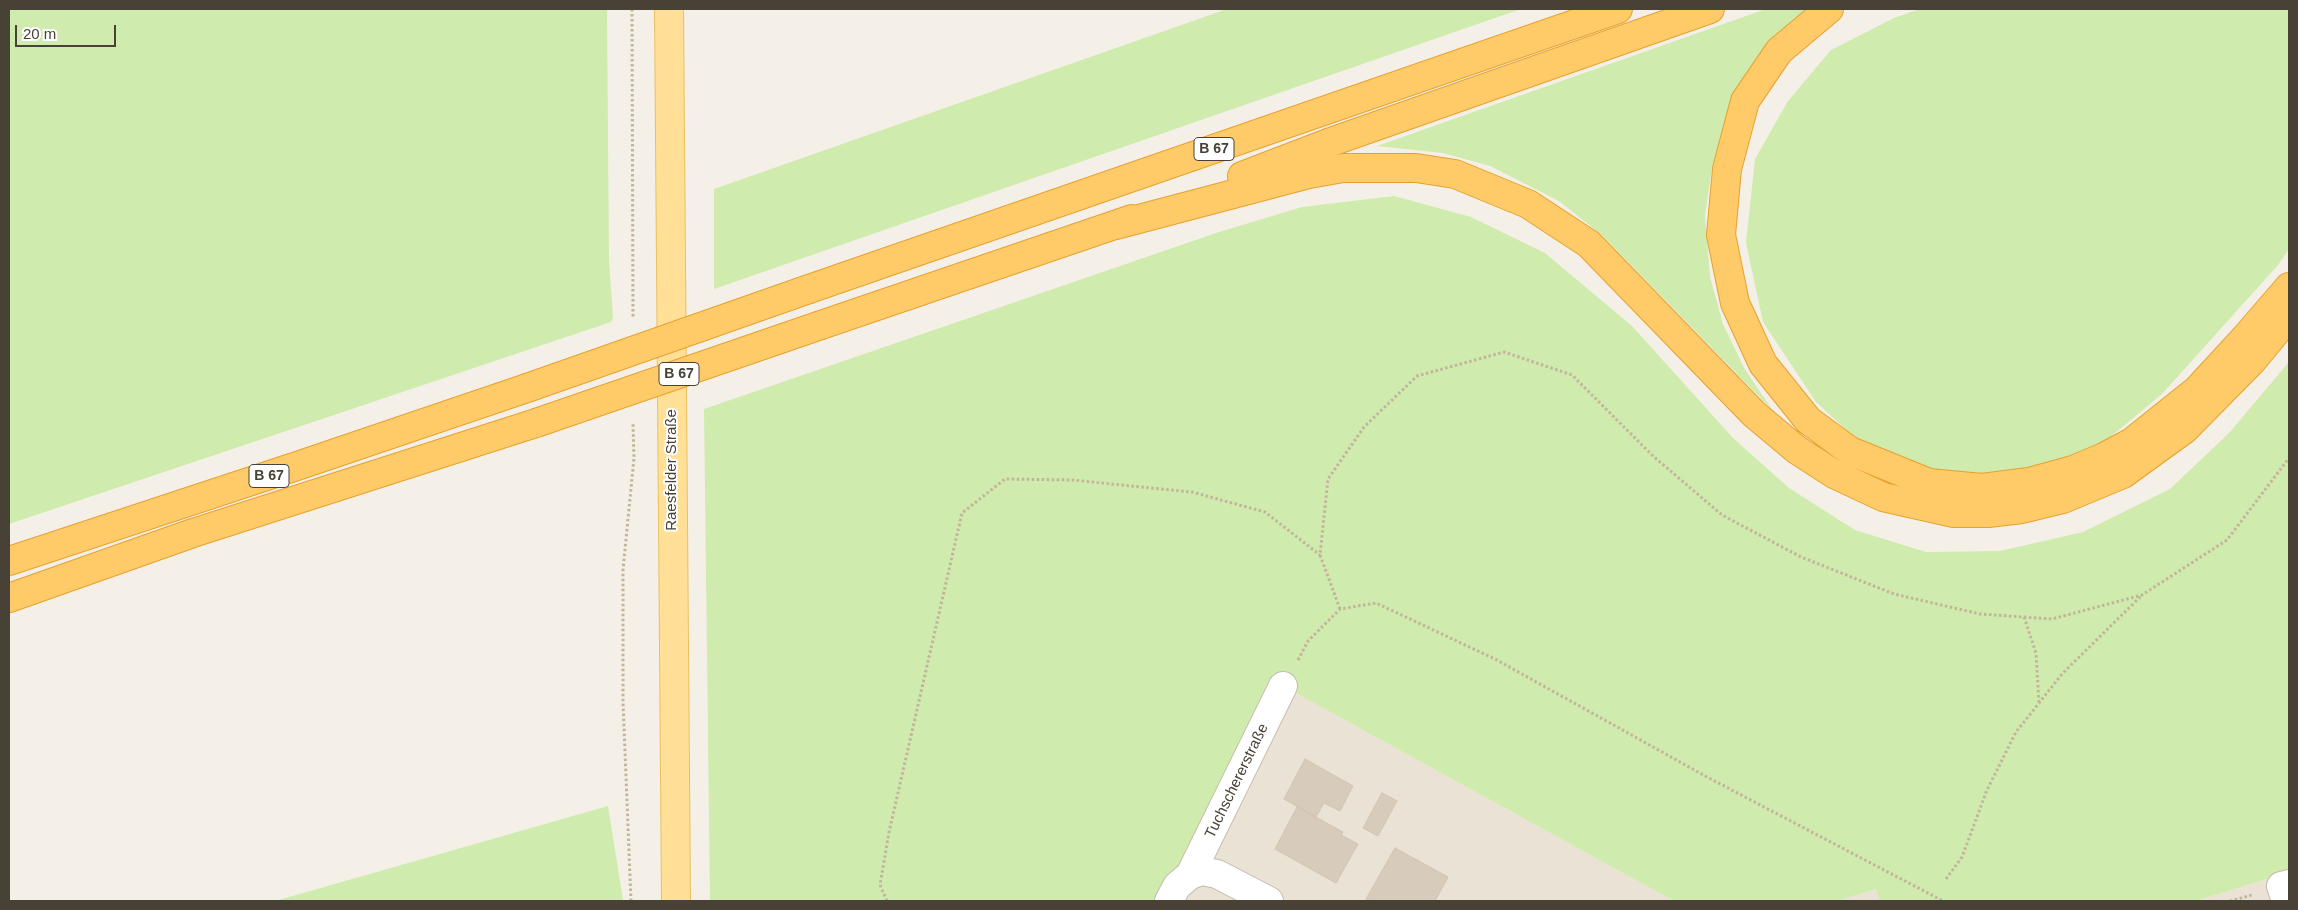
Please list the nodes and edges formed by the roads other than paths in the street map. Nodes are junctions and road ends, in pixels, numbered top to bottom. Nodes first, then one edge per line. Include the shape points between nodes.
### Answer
1 (669, 9) edge
2 (1618, 9) edge
3 (1710, 9) edge
4 (1829, 9) edge
5 (1116, 225) junction
6 (2289, 287) edge
7 (2289, 316) edge
8 (9, 561) edge
9 (9, 598) edge
10 (1284, 686) road end
11 (1190, 876) junction
12 (2289, 884) edge
13 (676, 901) edge
14 (1170, 901) edge
15 (1269, 901) edge
16 (2286, 901) edge

1 - 13 main road, Raesfelder Straße
2 - 8 highway, B 67, bridge via 527,388
3 - 5 highway, B 67 via 1328,143
4 - 6 highway via 1779,51 1745,101 1727,169 1721,235 1735,303 1763,364 1808,420 1850,450 1929,483 1982,488 2029,482 2073,470 2132,442 2196,390
5 - 7 highway via 1343,168 1416,168 1455,174 1528,204 1589,244 1754,414 1797,450 1834,474 1883,497 1954,513 2022,509 2063,499 2123,474 2185,429 2252,361
5 - 9 highway, B 67, bridge via 536,423 193,533
10 - 11 street, Tuchschererstraße
11 - 14 street, Tuchschererstraße via 1177,886
11 - 15 street via 1202,871 1217,874
12 - 16 street via 2281,886

